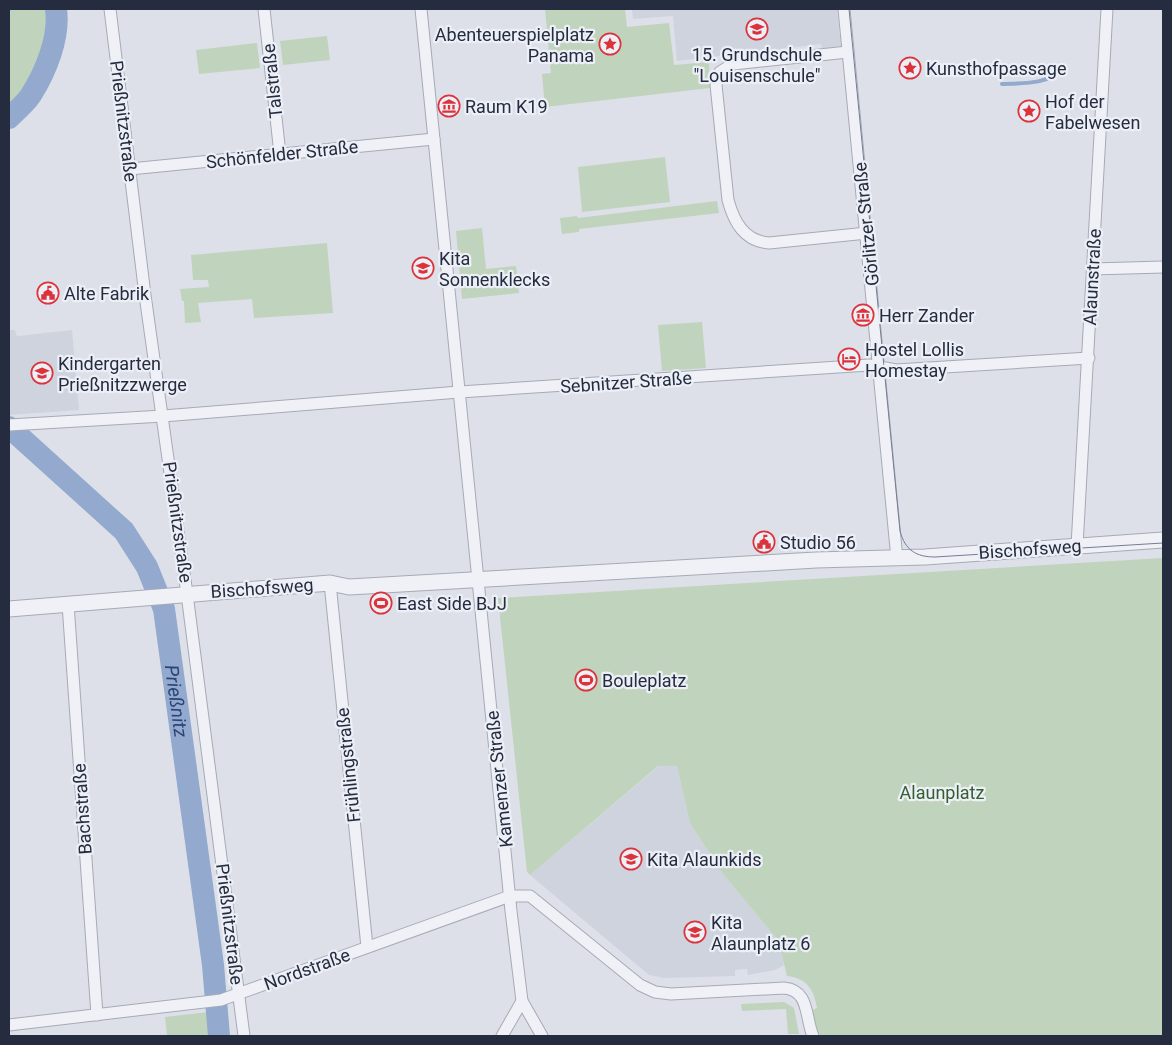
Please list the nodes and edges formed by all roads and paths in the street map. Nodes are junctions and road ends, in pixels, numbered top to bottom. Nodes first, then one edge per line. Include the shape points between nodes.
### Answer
1 (110, 9) edge
2 (264, 9) edge
3 (421, 9) edge
4 (844, 9) edge
5 (1107, 9) edge
6 (848, 52) junction
7 (434, 139) junction
8 (280, 154) junction
9 (130, 169) junction
10 (867, 233) junction
11 (1163, 266) edge
12 (1092, 269) junction
13 (1089, 358) junction
14 (880, 366) junction
15 (459, 392) junction
16 (163, 416) junction
17 (10, 425) edge
18 (1163, 540) edge
19 (1077, 546) junction
20 (897, 558) junction
21 (478, 580) junction
22 (330, 583) junction
23 (187, 594) junction
24 (68, 604) junction
25 (9, 609) edge
26 (510, 896) junction
27 (367, 948) junction
28 (238, 994) junction
29 (522, 1001) junction
30 (97, 1015) junction
31 (9, 1025) edge
32 (244, 1036) edge
33 (502, 1036) edge
34 (542, 1036) edge
35 (813, 1036) edge

1 - 9 street, Prießnitzstraße
2 - 8 street, Talstraße
3 - 7 street, Kamenzer Straße
4 - 6 street, Görlitzer Straße
5 - 12 street, Alaunstraße
6 - 10 street, Görlitzer Straße
6 - 10 street via 733,64 720,72 716,85 728,200 744,233 760,242
7 - 8 street, Schönfelder Straße
7 - 15 street, Kamenzer Straße
8 - 9 street, Schönfelder Straße
9 - 16 street, Prießnitzstraße
10 - 14 street, Görlitzer Straße
11 - 12 street
12 - 13 street, Alaunstraße
13 - 14 street, Sebnitzer Straße via 896,370
13 - 19 street, Alaunstraße
14 - 15 street, Sebnitzer Straße via 869,364
14 - 20 street, Görlitzer Straße
15 - 16 street, Sebnitzer Straße
15 - 21 street, Kamenzer Straße
16 - 17 street, Sebnitzer Straße
16 - 23 street, Prießnitzstraße
18 - 19 street, Bischofsweg
19 - 20 street, Bischofsweg
20 - 21 street, Bischofsweg
21 - 22 street, Bischofsweg via 348,587
21 - 26 street, Kamenzer Straße
22 - 23 street, Bischofsweg
22 - 27 street, Frühlingstraße
23 - 24 street, Bischofsweg
23 - 28 street, Prießnitzstraße
24 - 25 street, Bischofsweg
24 - 30 street, Bachstraße
26 - 27 street, Nordstraße
26 - 29 street, Kamenzer Straße
26 - 35 street via 530,896 640,985 655,992 784,988 796,991 805,1002
27 - 28 street, Nordstraße
28 - 30 street, Nordstraße via 215,1001
28 - 32 street, Prießnitzstraße
29 - 33 street
29 - 34 street
30 - 31 street, Nordstraße

